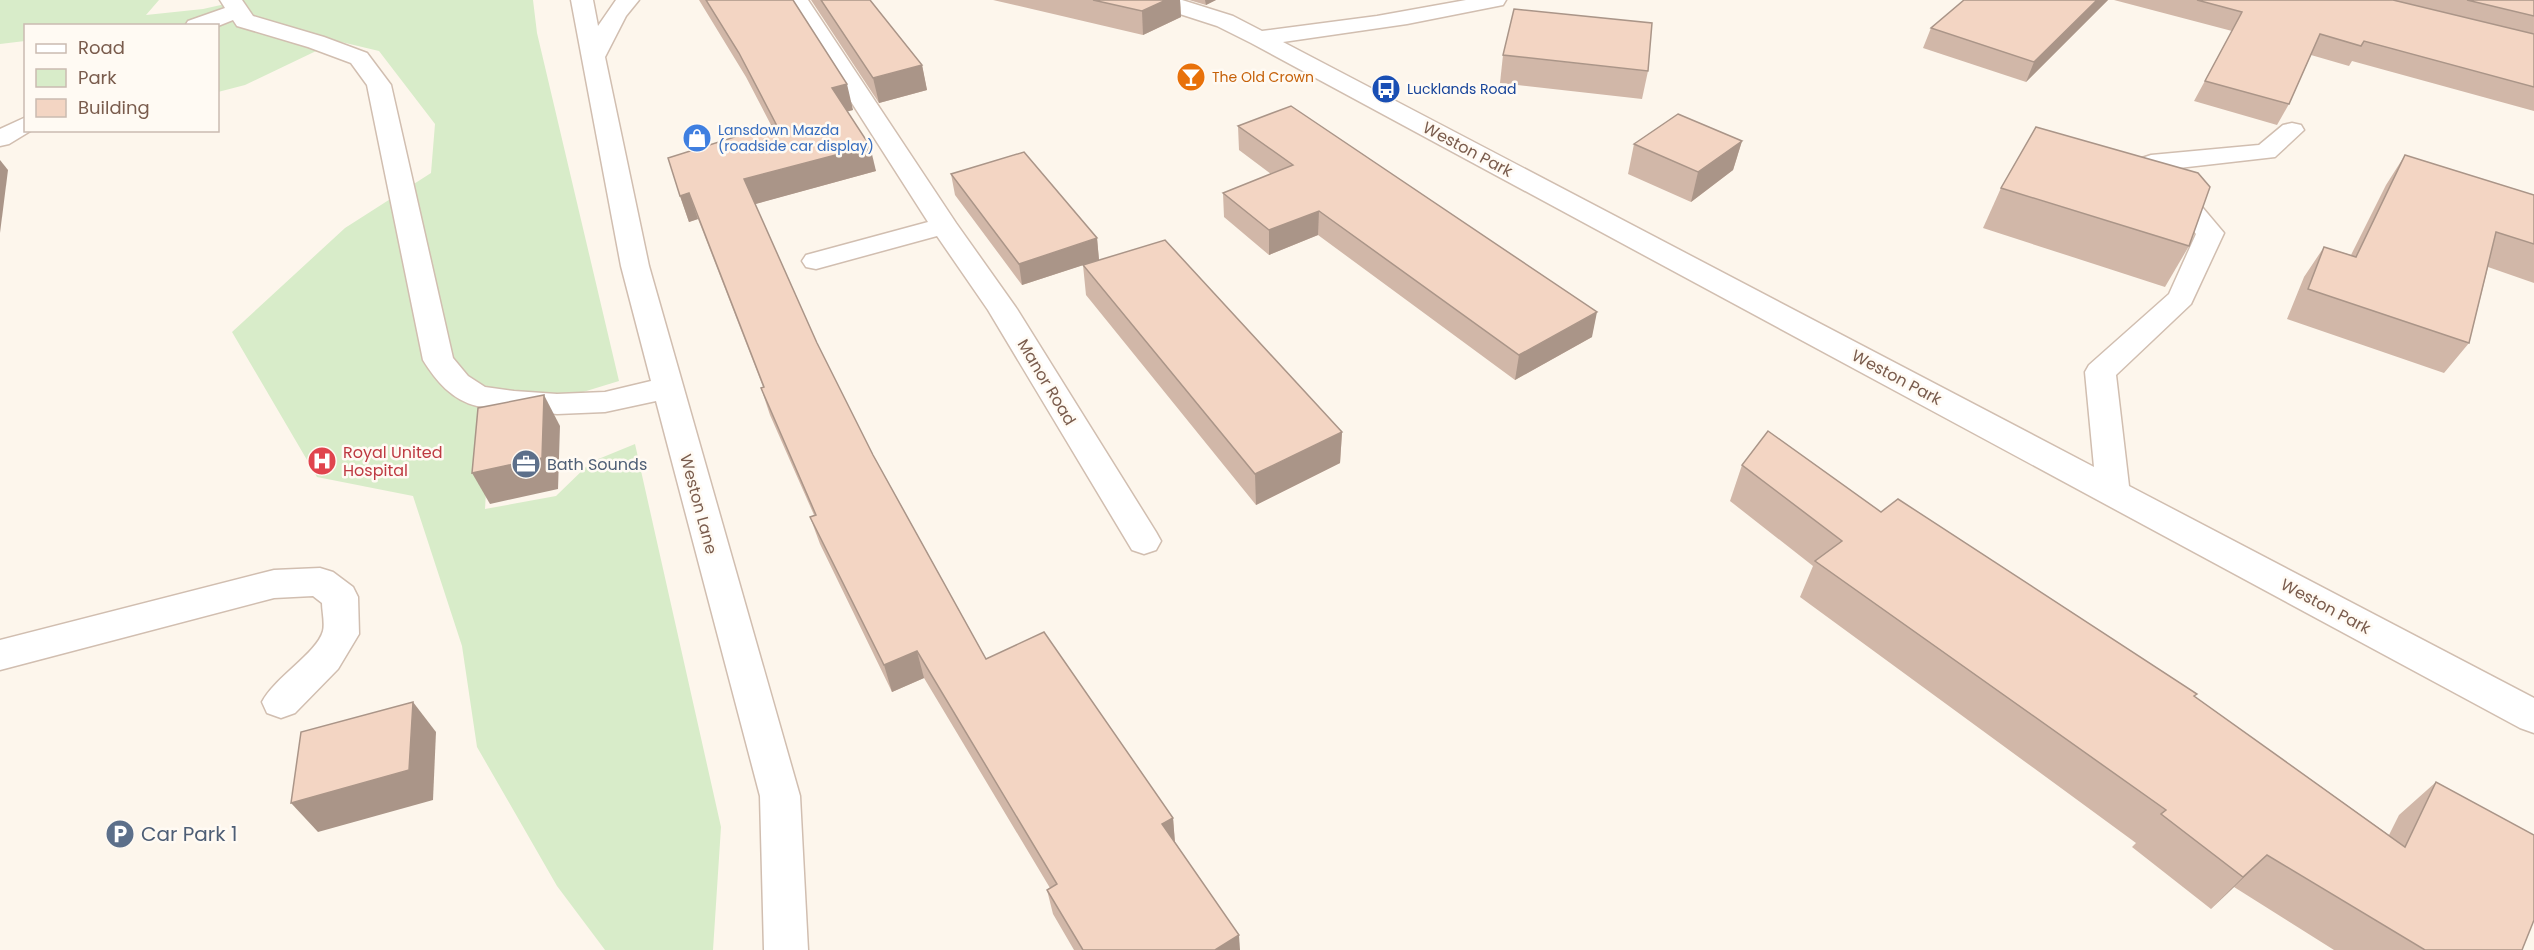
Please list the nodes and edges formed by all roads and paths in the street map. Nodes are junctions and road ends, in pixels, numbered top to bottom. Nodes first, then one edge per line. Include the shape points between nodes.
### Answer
1 (582, 0) edge
2 (628, 0) edge
3 (797, 0) edge
4 (1160, 0) edge
5 (1495, 0) edge
6 (235, 5) edge
7 (200, 24) edge
8 (1259, 38) junction
9 (592, 59) junction
10 (24, 125) edge
11 (2292, 130) dead end
12 (0, 139) edge
13 (944, 226) junction
14 (816, 261) dead end
15 (667, 388) junction
16 (2113, 492) junction
17 (1144, 541) dead end
18 (0, 655) edge
19 (281, 702) dead end
20 (2534, 717) edge
21 (786, 950) edge

1 - 9 street, Weston Lane
2 - 9 street via 616,13
3 - 13 street, Manor Road
4 - 8 street, Weston Park via 1225,21
5 - 8 street via 1370,24
6 - 7 street
6 - 15 street via 245,21 359,58 379,85 438,360 457,383 477,396 557,404 605,402
8 - 16 street, Weston Park
9 - 15 street, Weston Lane via 635,266
10 - 12 street
11 - 16 street via 2266,152 2151,163 2210,233 2181,298 2100,372
13 - 14 street
13 - 17 street, Manor Road via 1002,309
15 - 21 street, Weston Lane via 780,796
16 - 20 street, Weston Park
18 - 19 street via 274,584 320,582 340,597 341,634 325,658

